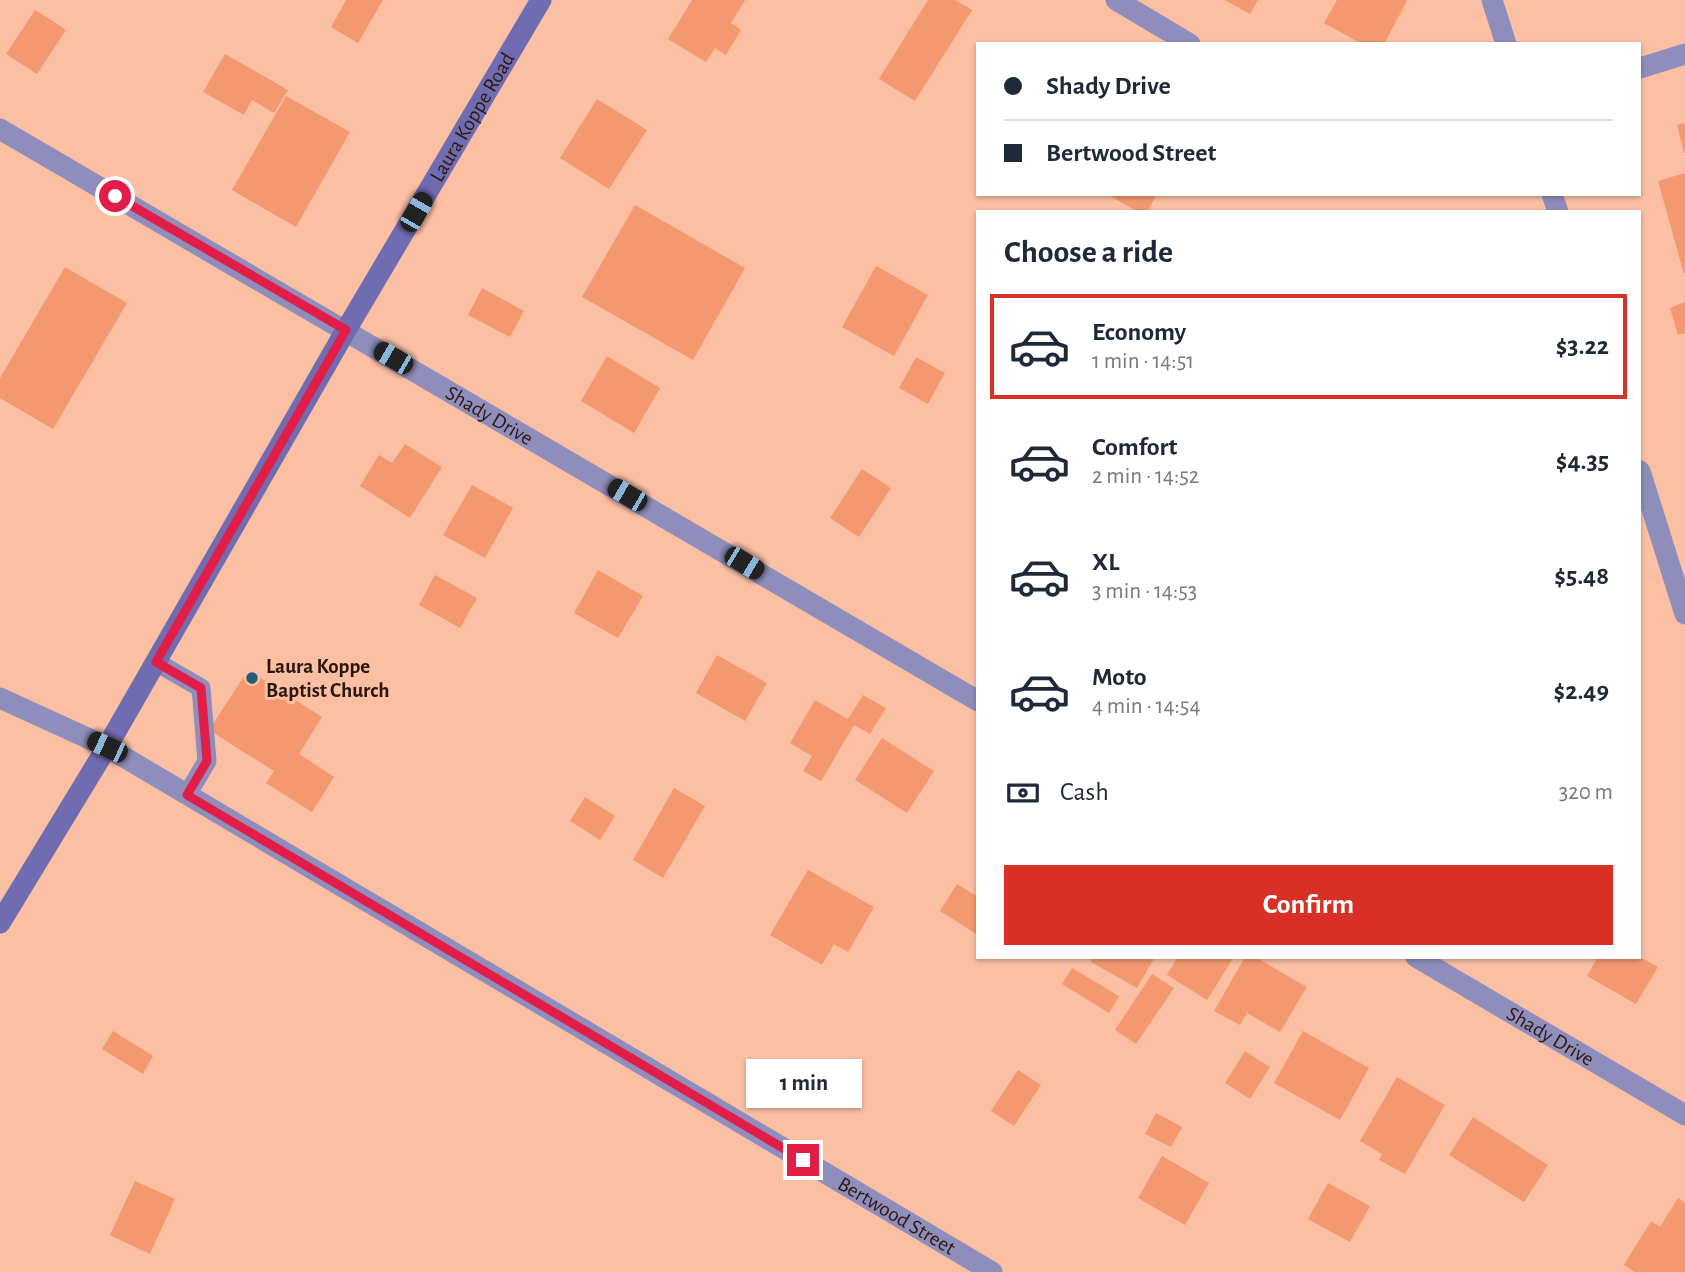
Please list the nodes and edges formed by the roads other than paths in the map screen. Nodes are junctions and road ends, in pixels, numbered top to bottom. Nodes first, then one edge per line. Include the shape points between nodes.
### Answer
1 (541, 0) edge
2 (1116, 0) edge
3 (1492, 0) edge
4 (1187, 42) edge
5 (1505, 42) edge
6 (1685, 54) edge
7 (1641, 68) edge
8 (0, 130) edge
9 (346, 330) junction
10 (1641, 474) edge
11 (1685, 614) edge
12 (156, 662) junction
13 (0, 698) edge
14 (976, 700) edge
15 (107, 747) junction
16 (187, 795) junction
17 (0, 923) edge
18 (1419, 959) edge
19 (1685, 1115) edge
20 (992, 1272) edge

1 - 9 street, Laura Koppe Road
2 - 4 street
3 - 5 street
6 - 7 street
8 - 9 street, Shady Drive
9 - 12 street, Laura Koppe Road
9 - 14 street, Shady Drive
10 - 11 street
12 - 15 street, Laura Koppe Road
12 - 16 lane via 201,688 207,761
13 - 15 street, Bertwood Street
15 - 16 street, Bertwood Street
15 - 17 street, Laura Koppe Road
16 - 20 street, Bertwood Street
18 - 19 street, Shady Drive

